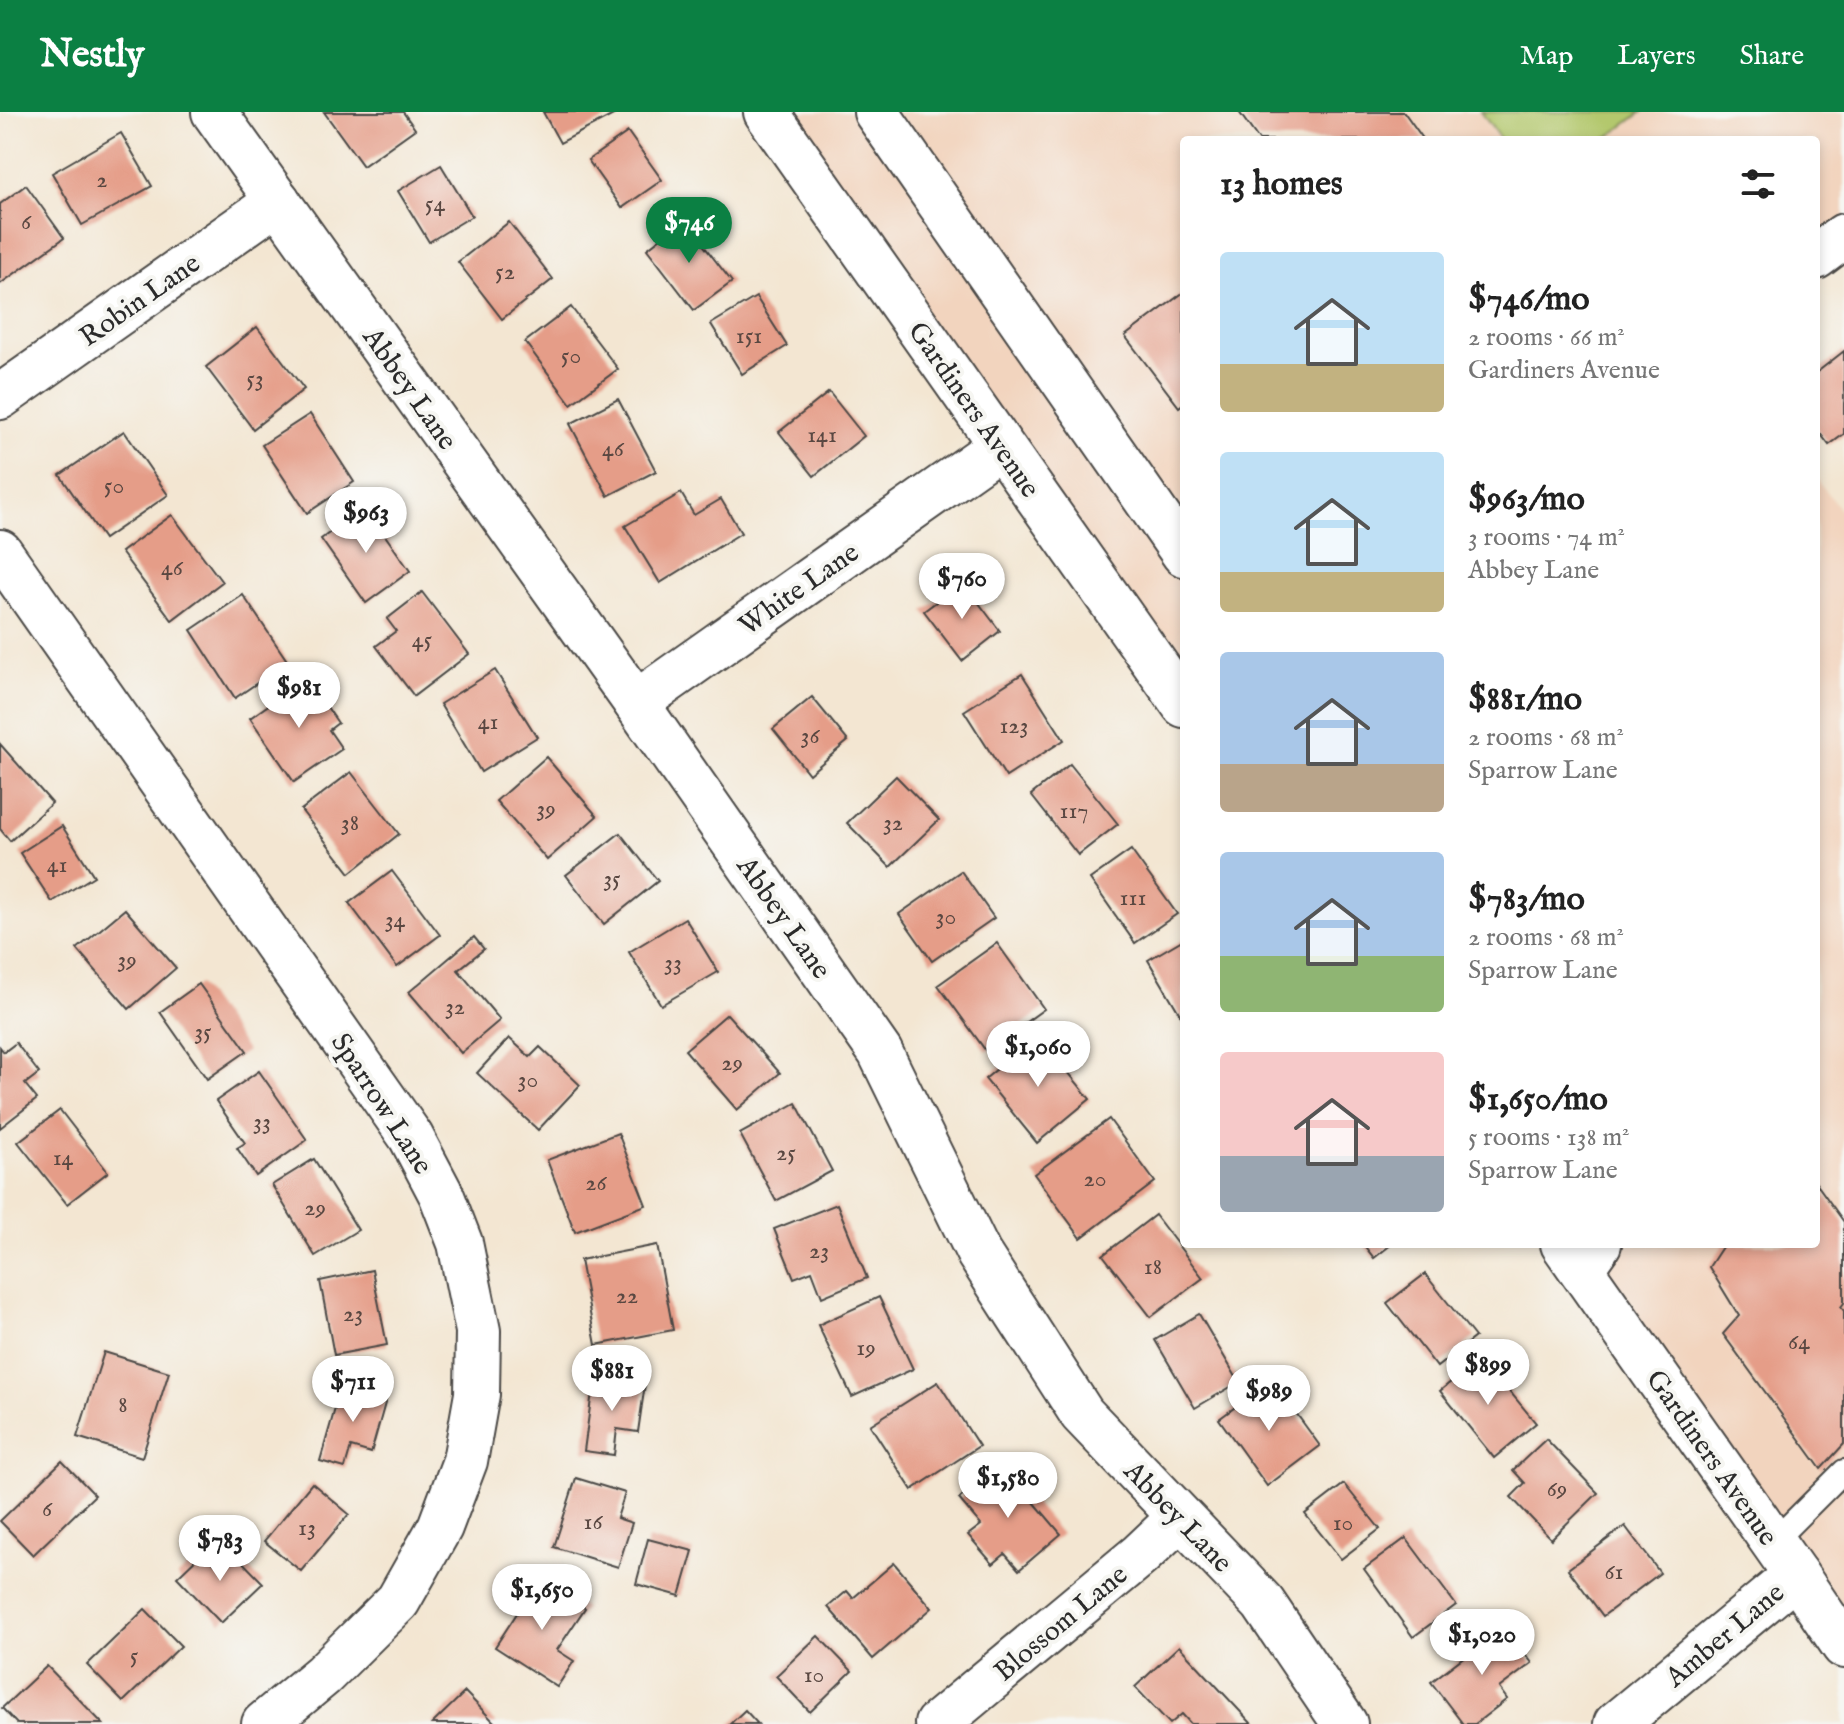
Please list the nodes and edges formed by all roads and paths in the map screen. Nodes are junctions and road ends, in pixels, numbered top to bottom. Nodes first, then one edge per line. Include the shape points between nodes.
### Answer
1 (214, 112) edge
2 (766, 112) edge
3 (876, 112) edge
4 (278, 201) junction
5 (1844, 236) edge
6 (1820, 254) edge
7 (0, 397) edge
8 (1000, 446) junction
9 (1180, 548) edge
10 (0, 552) edge
11 (1180, 699) edge
12 (636, 703) junction
13 (1581, 1252) edge
14 (1844, 1471) edge
15 (1180, 1517) junction
16 (1784, 1558) junction
17 (1844, 1646) edge
18 (264, 1724) edge
19 (937, 1724) edge
20 (1345, 1724) edge
21 (1616, 1724) edge

1 - 4 street, Abbey Lane
2 - 8 street, Gardiners Avenue
3 - 9 street
4 - 7 street, Robin Lane
4 - 12 street, Abbey Lane
5 - 6 street
8 - 11 street, Gardiners Avenue
8 - 12 street, White Lane
10 - 18 street, Sparrow Lane via 411,1137 460,1243 478,1331 477,1394 465,1461 440,1527 398,1601
12 - 15 street, Abbey Lane via 880,1052 979,1254 1082,1414
13 - 16 street, Gardiners Avenue
14 - 16 lane
15 - 19 street, Blossom Lane
15 - 20 street, Abbey Lane via 1263,1603
16 - 17 street, Gardiners Avenue
16 - 21 street, Amber Lane

